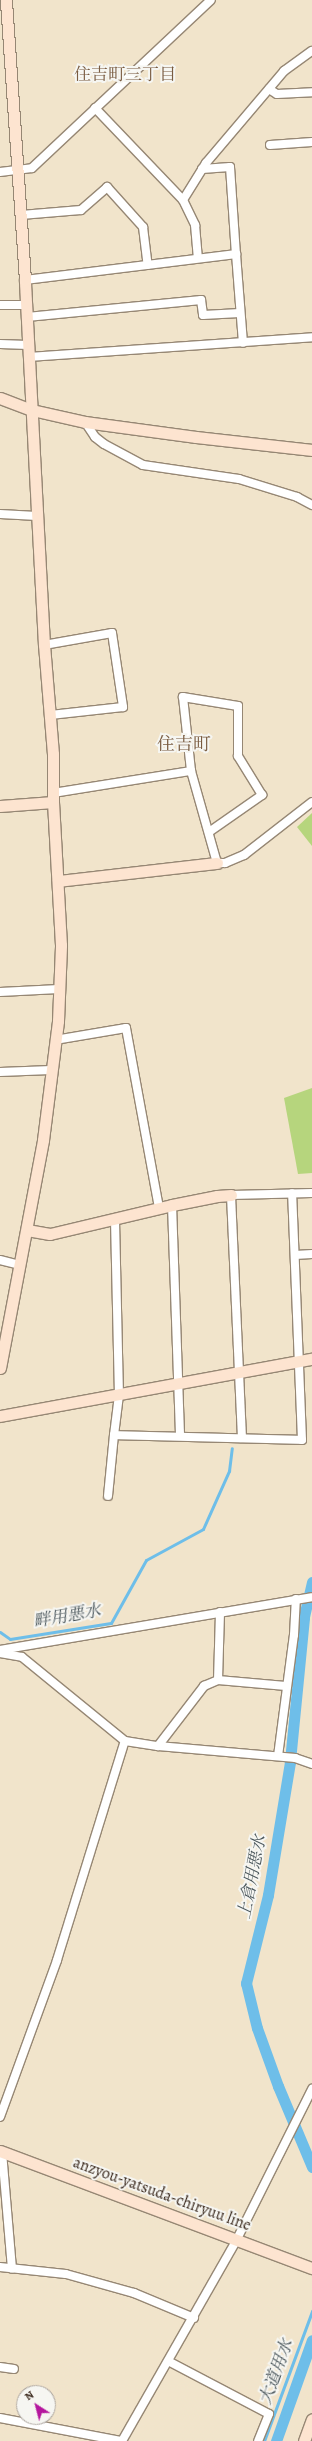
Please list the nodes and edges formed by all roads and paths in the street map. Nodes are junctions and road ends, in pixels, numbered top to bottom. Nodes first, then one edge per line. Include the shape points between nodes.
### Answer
1 (6, 0) edge
2 (211, 0) edge
3 (312, 51) edge
4 (269, 89) junction
5 (312, 92) edge
6 (95, 108) junction
7 (312, 142) edge
8 (270, 145) dead end
9 (18, 169) junction
10 (202, 169) junction
11 (0, 172) edge
12 (182, 200) junction
13 (21, 216) junction
14 (236, 254) junction
15 (198, 258) junction
16 (148, 265) junction
17 (25, 280) junction
18 (0, 305) edge
19 (26, 305) junction
20 (240, 313) junction
21 (26, 317) junction
22 (312, 337) edge
23 (243, 343) junction
24 (0, 344) edge
25 (28, 344) junction
26 (28, 357) junction
27 (0, 398) edge
28 (32, 410) junction
29 (85, 422) junction
30 (312, 450) edge
31 (312, 505) edge
32 (0, 514) edge
33 (37, 516) junction
34 (44, 645) junction
35 (50, 715) junction
36 (191, 771) junction
37 (53, 797) junction
38 (312, 802) edge
39 (0, 806) edge
40 (209, 832) junction
41 (217, 863) junction
42 (58, 881) junction
43 (59, 989) junction
44 (0, 992) edge
45 (55, 1040) junction
46 (51, 1070) junction
47 (0, 1072) edge
48 (292, 1193) junction
49 (312, 1194) edge
50 (231, 1195) junction
51 (172, 1205) junction
52 (159, 1208) junction
53 (115, 1220) junction
54 (27, 1230) junction
55 (312, 1254) edge
56 (295, 1255) junction
57 (0, 1260) edge
58 (20, 1265) junction
59 (312, 1359) edge
60 (300, 1361) junction
61 (0, 1368) edge
62 (240, 1372) junction
63 (178, 1382) junction
64 (119, 1395) junction
65 (0, 1416) edge
66 (114, 1435) junction
67 (180, 1435) junction
68 (242, 1438) junction
69 (108, 1496) dead end
70 (312, 1597) edge
71 (299, 1598) junction
72 (220, 1612) junction
73 (5, 1650) edge
74 (218, 1680) junction
75 (286, 1686) junction
76 (125, 1741) junction
77 (158, 1746) junction
78 (281, 1757) junction
79 (312, 1764) edge
80 (312, 2089) edge
81 (0, 2117) edge
82 (1, 2152) edge
83 (237, 2239) junction
84 (0, 2266) edge
85 (312, 2268) edge
86 (12, 2269) junction
87 (194, 2318) junction
88 (168, 2361) junction
89 (0, 2367) edge
90 (14, 2369) dead end
91 (0, 2418) edge
92 (312, 2422) edge
93 (121, 2441) edge
94 (258, 2441) edge
95 (304, 2441) edge

1 - 9 street
2 - 6 street
3 - 4 street via 284,71
4 - 5 street via 277,94
4 - 10 street
6 - 9 street via 32,168
6 - 12 street
7 - 8 street
9 - 11 street
9 - 13 street
10 - 12 street
10 - 14 street via 230,166
12 - 15 street via 195,225
13 - 16 street via 81,210 107,187 143,227
13 - 17 street
14 - 15 street
14 - 20 street
15 - 16 street
16 - 17 street
17 - 19 street
18 - 19 street
19 - 21 street
20 - 21 street via 203,315 201,300
20 - 23 street
21 - 25 street
22 - 23 street
23 - 26 street
24 - 25 street
25 - 26 street
26 - 28 street
27 - 28 street
28 - 29 street
28 - 33 street
29 - 30 street
29 - 31 street via 95,437 104,444 143,465 239,479 297,497
32 - 33 street
33 - 34 street
34 - 35 street
34 - 35 street via 112,633 123,707
35 - 37 street
36 - 37 street
36 - 40 street
36 - 40 street via 183,697 238,706 238,756 262,794
37 - 39 street
37 - 42 street
38 - 41 street via 244,855 225,863
40 - 41 street
41 - 42 street
42 - 43 street via 61,945
43 - 44 street
43 - 45 street
45 - 46 street
45 - 52 street via 126,1028
46 - 47 street
46 - 54 street via 43,1140
48 - 49 street
48 - 50 street
48 - 56 street
50 - 51 street
50 - 62 street
51 - 52 street
51 - 63 street
52 - 53 street
53 - 54 street via 50,1234
53 - 64 street
54 - 58 street
55 - 56 street
56 - 60 street
57 - 58 street
58 - 61 street
59 - 60 street
60 - 62 street
60 - 68 street via 302,1440
62 - 63 street
62 - 68 street
63 - 64 street
63 - 67 street
64 - 65 street
64 - 66 street
66 - 67 street
66 - 69 street
67 - 68 street
70 - 71 street
71 - 72 street
71 - 75 street
72 - 73 street
72 - 74 street
73 - 76 street via 22,1657
74 - 75 street
74 - 77 street via 204,1686
75 - 78 street
76 - 77 street
76 - 81 street via 57,1960
77 - 78 street
78 - 79 street via 295,1758
80 - 83 street
82 - 83 street, anzyou-yatsuda-chiryuu line
82 - 86 street
83 - 85 street, anzyou-yatsuda-chiryuu line
83 - 87 street
84 - 86 street
86 - 87 street via 66,2274 134,2293
87 - 88 street
88 - 93 street
88 - 94 street via 269,2414
89 - 90 street
91 - 93 street
92 - 95 street

